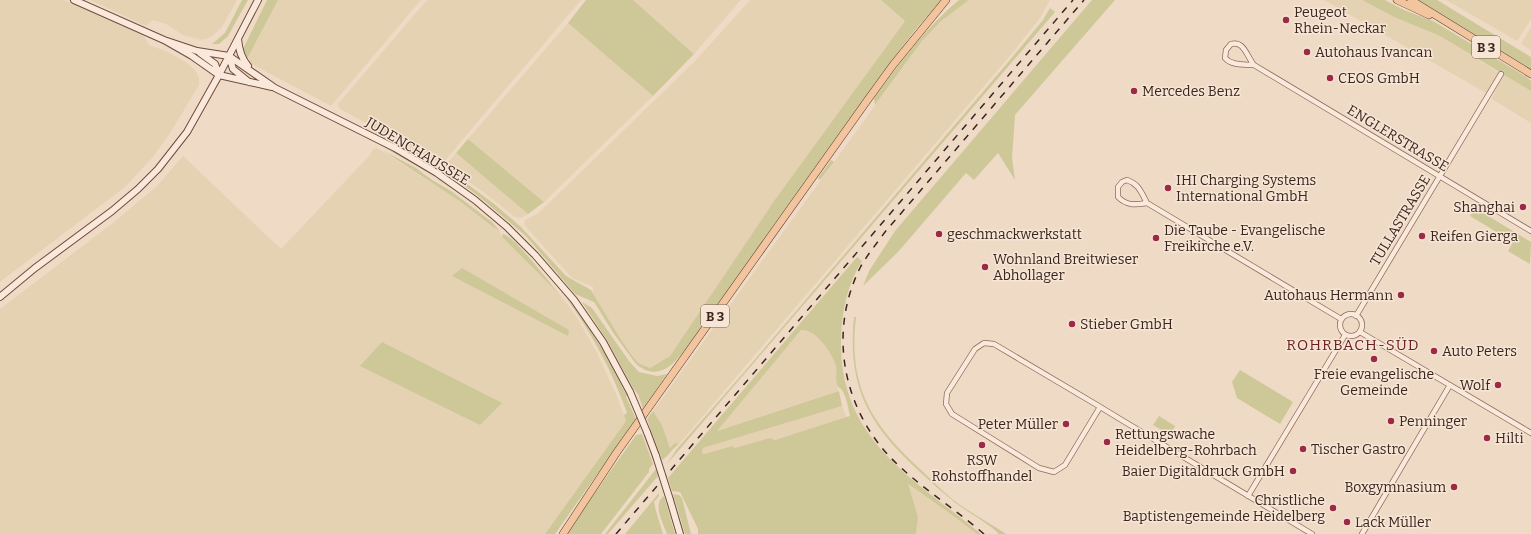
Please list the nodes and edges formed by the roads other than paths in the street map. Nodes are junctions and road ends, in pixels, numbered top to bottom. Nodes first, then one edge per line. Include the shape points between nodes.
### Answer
1 (74, 0) edge
2 (258, 0) edge
3 (946, 0) edge
4 (1397, 0) edge
5 (1411, 0) edge
6 (1441, 19) junction
7 (238, 39) junction
8 (164, 40) junction
9 (197, 51) junction
10 (229, 56) junction
11 (1254, 65) junction
12 (255, 74) junction
13 (1501, 74) dead end
14 (1531, 74) edge
15 (218, 75) junction
16 (250, 83) junction
17 (275, 88) junction
18 (1440, 176) junction
19 (1146, 203) junction
20 (1531, 231) edge
21 (0, 297) edge
22 (1356, 316) junction
23 (1341, 319) junction
24 (1360, 332) junction
25 (1345, 335) junction
26 (1450, 385) junction
27 (1100, 407) junction
28 (1531, 433) edge
29 (1248, 496) junction
30 (563, 534) edge
31 (680, 534) edge
32 (1312, 534) edge
33 (1362, 534) edge

1 - 8 main road
2 - 7 main road
3 - 30 main road, B 3 via 873,92 617,452
4 - 6 main road, B 3
5 - 6 main road, B 3
6 - 14 main road, B 3
7 - 10 main road
7 - 12 main road via 243,60
8 - 9 main road
8 - 15 main road
9 - 10 main road
9 - 15 main road via 215,64
10 - 12 main road, JUDENCHAUSSEE
10 - 15 main road
10 - 16 main road via 233,69
11 - 11 street, ENGLERSTRASSE via 1242,46 1231,44 1226,50 1225,58 1228,61
11 - 18 street, ENGLERSTRASSE
12 - 17 main road, JUDENCHAUSSEE
13 - 18 street, TULLASTRASSE
15 - 16 main road, JUDENCHAUSSEE
15 - 21 main road via 187,132 158,169 112,211
16 - 17 main road, JUDENCHAUSSEE
17 - 31 main road, JUDENCHAUSSEE, bridge via 368,134 437,173 507,227 547,268 574,300 603,342 630,392 656,456
18 - 20 street, ENGLERSTRASSE
18 - 22 street, TULLASTRASSE
19 - 19 street via 1138,186 1133,182 1127,180 1118,187 1118,197 1123,203
19 - 23 street
22 - 23 street via 1349,315
22 - 24 street via 1361,323
23 - 25 street via 1340,329
24 - 25 street via 1352,336
24 - 26 street
25 - 29 street
26 - 28 street
26 - 33 street
27 - 27 street via 994,344 984,343 975,349 947,393 946,404 952,414 1039,468 1054,472 1065,465
27 - 29 street
29 - 32 street

